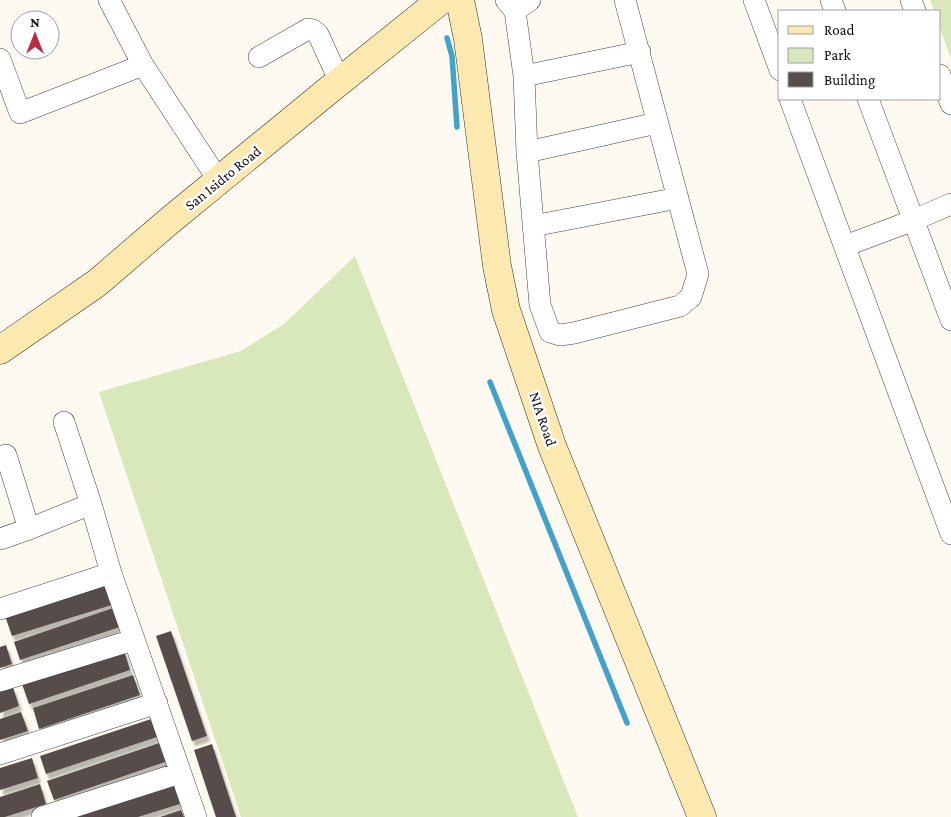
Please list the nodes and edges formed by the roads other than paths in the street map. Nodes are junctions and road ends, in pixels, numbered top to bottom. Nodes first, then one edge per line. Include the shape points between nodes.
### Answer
1 (109, 0) edge
2 (442, 0) edge
3 (460, 0) edge
4 (625, 0) edge
5 (754, 0) edge
6 (517, 4) edge
7 (640, 52) junction
8 (259, 57) dead end
9 (0, 59) edge
10 (143, 65) junction
11 (778, 65) edge
12 (524, 76) junction
13 (941, 78) edge
14 (340, 82) junction
15 (790, 100) edge
16 (868, 100) edge
17 (951, 104) edge
18 (657, 123) junction
19 (527, 152) junction
20 (219, 181) junction
21 (678, 198) junction
22 (951, 204) edge
23 (914, 220) junction
24 (533, 226) junction
25 (845, 246) junction
26 (951, 320) edge
27 (0, 350) edge
28 (64, 422) dead end
29 (6, 455) dead end
30 (91, 504) junction
31 (29, 529) junction
32 (951, 534) edge
33 (0, 539) edge
34 (110, 573) junction
35 (0, 609) edge
36 (134, 640) junction
37 (0, 681) edge
38 (157, 703) junction
39 (0, 754) edge
40 (180, 773) junction
41 (42, 817) edge
42 (196, 817) edge
43 (702, 817) edge

1 - 10 street
2 - 14 street, San Isidro Road
3 - 43 street, NIA Road via 506,310 552,446
4 - 7 street
5 - 11 street
6 - 12 street
7 - 12 street
7 - 18 street
8 - 14 street via 308,29 313,30 318,34
9 - 10 street via 20,113
10 - 20 street
12 - 19 street
13 - 17 street
14 - 20 street, San Isidro Road
15 - 25 street
16 - 23 street
18 - 19 street
18 - 21 street
19 - 24 street
20 - 27 street, San Isidro Road via 98,283
21 - 24 street
21 - 24 street via 698,274 691,297 680,306 574,333 560,335 550,332 540,305
22 - 23 street
23 - 25 street
23 - 26 street
25 - 32 street
28 - 30 street
29 - 31 street
30 - 31 street
30 - 34 street
31 - 33 street
34 - 35 street
34 - 36 street
36 - 37 street
36 - 38 street
38 - 39 street
38 - 40 street
40 - 41 street
40 - 42 street

